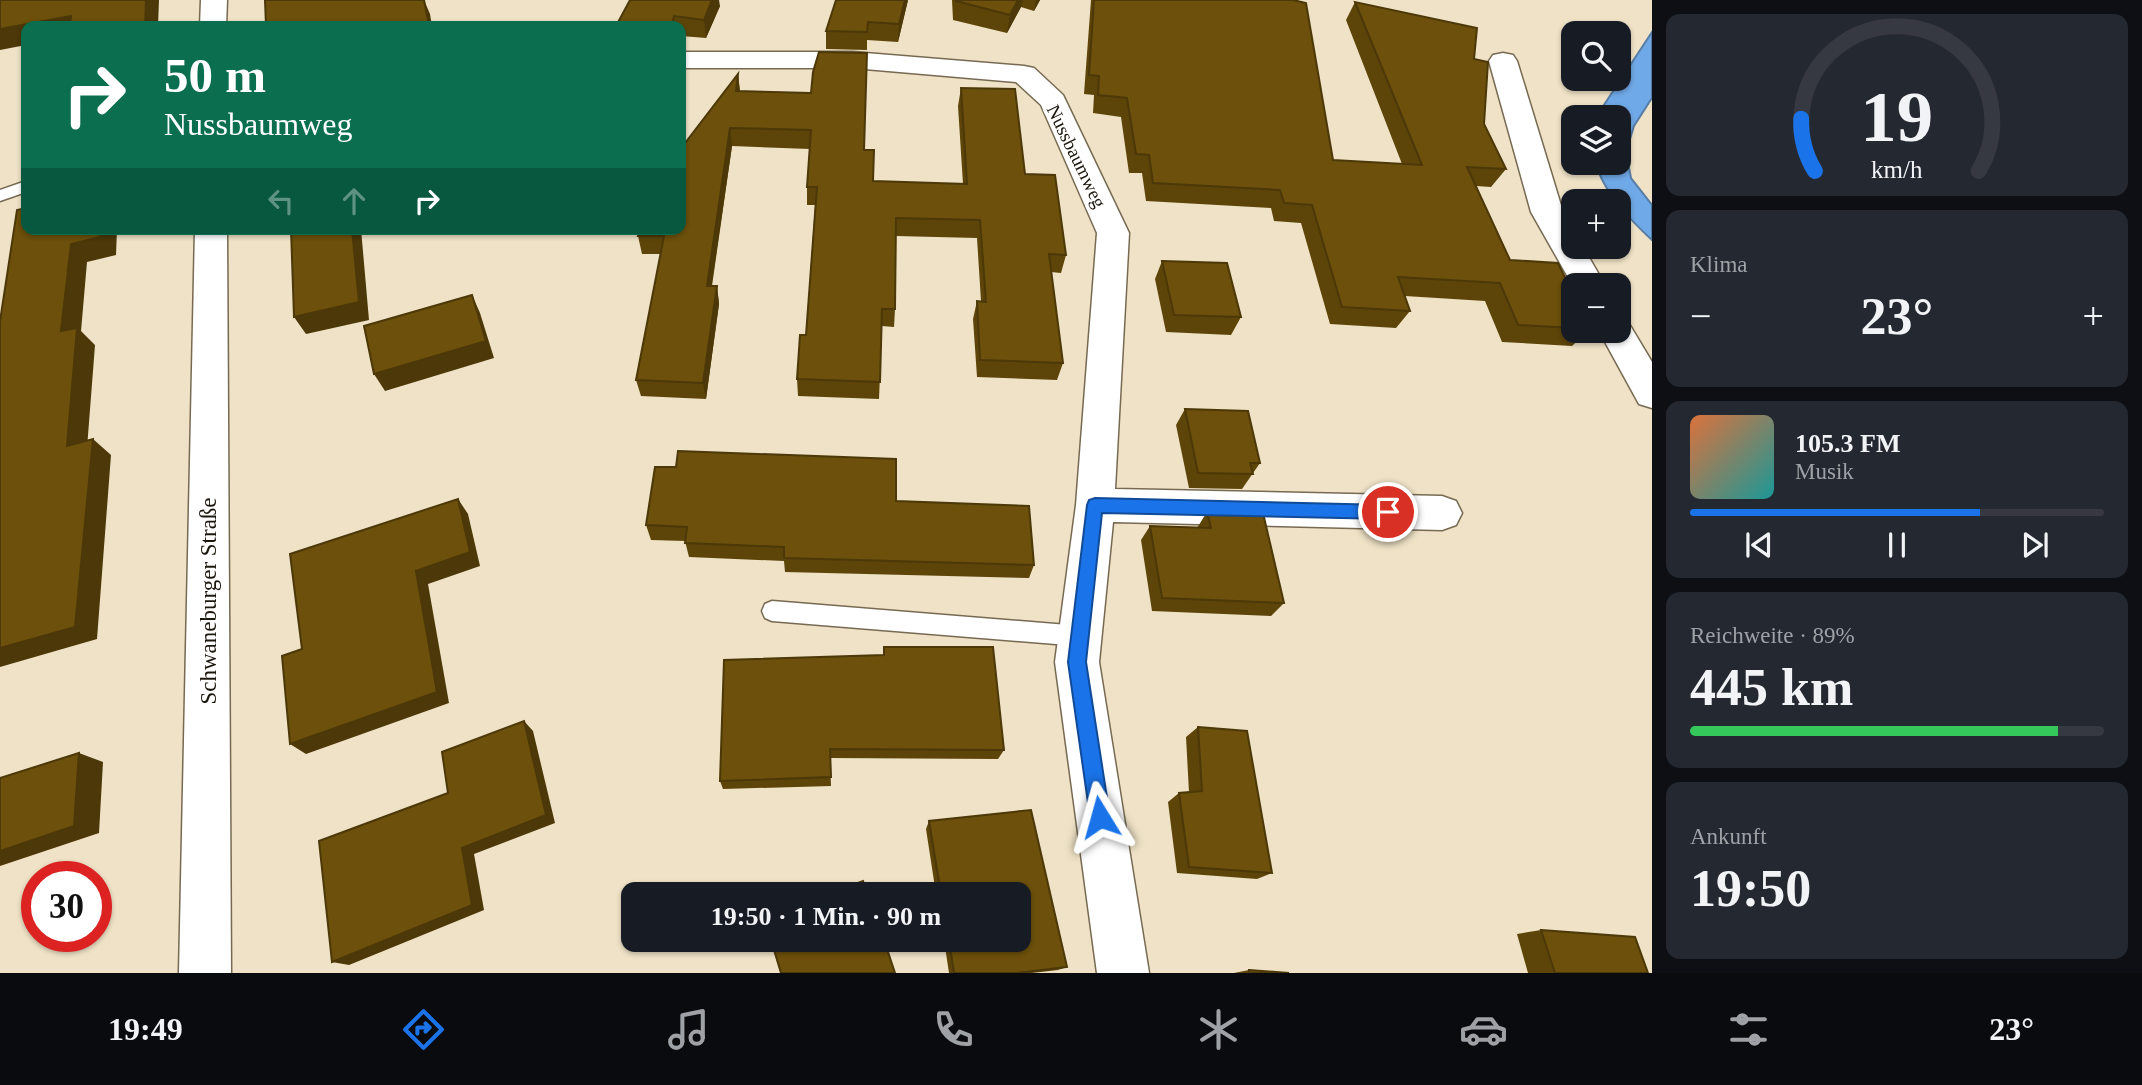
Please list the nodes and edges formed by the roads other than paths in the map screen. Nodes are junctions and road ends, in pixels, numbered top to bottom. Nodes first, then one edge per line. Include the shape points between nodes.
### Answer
1 (214, 0) edge
2 (213, 21) edge
3 (686, 60) edge
4 (1503, 61) dead end
5 (21, 188) edge
6 (0, 196) edge
7 (211, 235) edge
8 (1582, 273) edge
9 (1623, 343) edge
10 (1652, 394) edge
11 (1095, 505) junction
12 (1442, 513) dead end
13 (772, 611) dead end
14 (1080, 636) junction
15 (205, 973) edge
16 (1123, 973) edge

1 - 2 street
3 - 11 street, Nussbaumweg via 853,60 1024,74 1053,101 1113,233
4 - 8 street via 1547,212
5 - 6 lane
7 - 15 street, Schwaneburger Straße
9 - 10 street
11 - 12 street
11 - 14 street, Nussbaumweg
13 - 14 lane
14 - 16 street, Nussbaumweg via 1077,662

